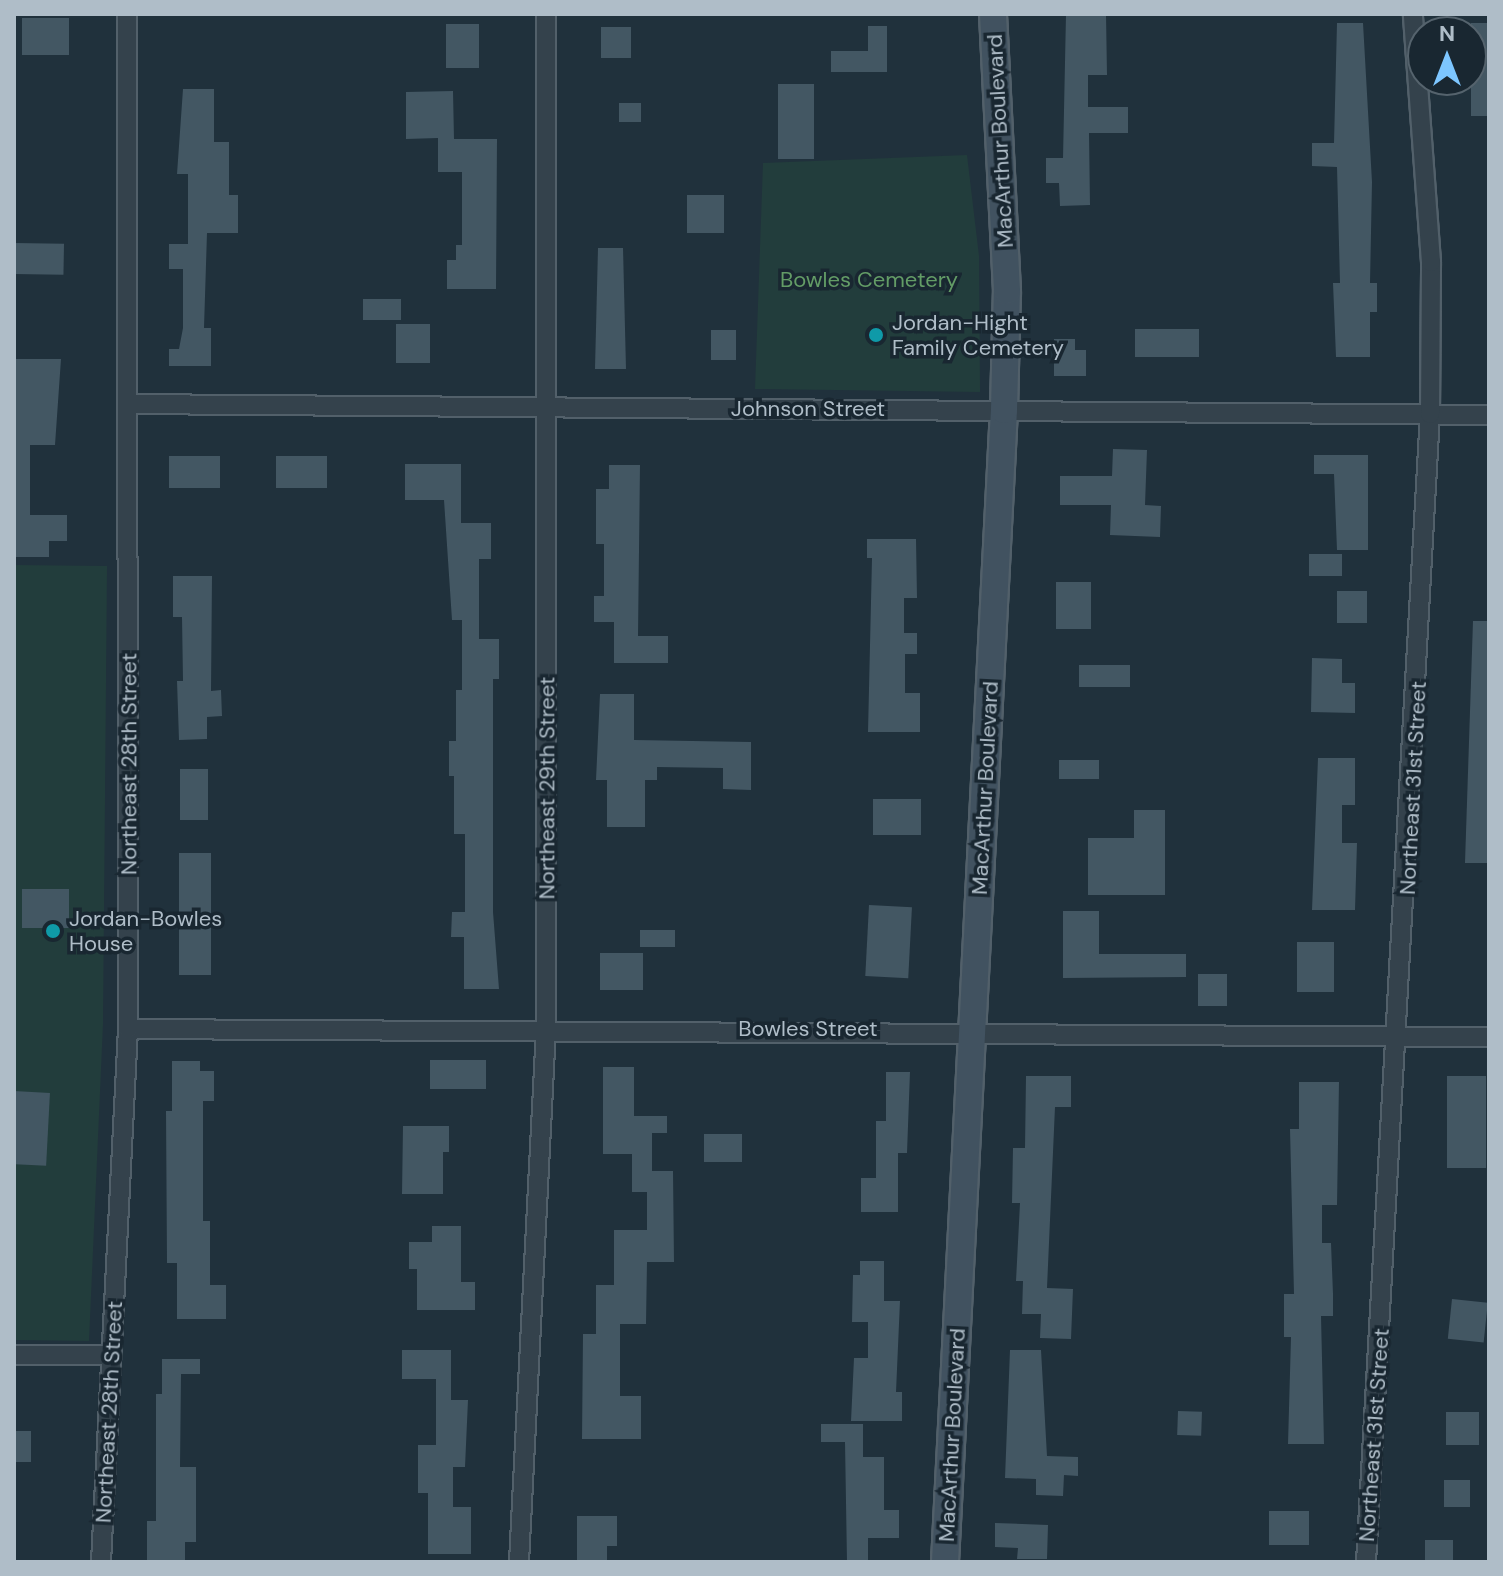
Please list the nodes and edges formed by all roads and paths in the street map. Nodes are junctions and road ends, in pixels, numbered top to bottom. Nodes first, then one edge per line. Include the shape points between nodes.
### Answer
1 (127, 14) edge
2 (546, 14) edge
3 (993, 14) edge
4 (1413, 14) edge
5 (127, 404) junction
6 (547, 408) junction
7 (1004, 410) junction
8 (1430, 414) junction
9 (1489, 415) edge
10 (128, 1029) junction
11 (546, 1029) junction
12 (972, 1030) junction
13 (1397, 1036) junction
14 (1489, 1037) edge
15 (14, 1355) edge
16 (112, 1355) junction
17 (101, 1562) edge
18 (519, 1562) edge
19 (945, 1562) edge
20 (1366, 1562) edge

1 - 5 street, Northeast 28th Street
2 - 6 street, Northeast 29th Street
3 - 7 main road, MacArthur Boulevard via 1007,291
4 - 8 street, Northeast 31st Street via 1431,262
5 - 6 street, Johnson Street
5 - 10 street, Northeast 28th Street
6 - 7 street, Johnson Street
6 - 11 street, Northeast 29th Street
7 - 8 street, Johnson Street
7 - 12 main road, MacArthur Boulevard
8 - 9 street, Johnson Street
8 - 13 street, Northeast 31st Street
10 - 11 street, Bowles Street
10 - 16 street, Northeast 28th Street
11 - 12 street, Bowles Street
11 - 18 street, Northeast 29th Street
12 - 13 street, Bowles Street
12 - 19 main road, MacArthur Boulevard
13 - 14 street, Bowles Street
13 - 20 street, Northeast 31st Street
15 - 16 street
16 - 17 street, Northeast 28th Street

